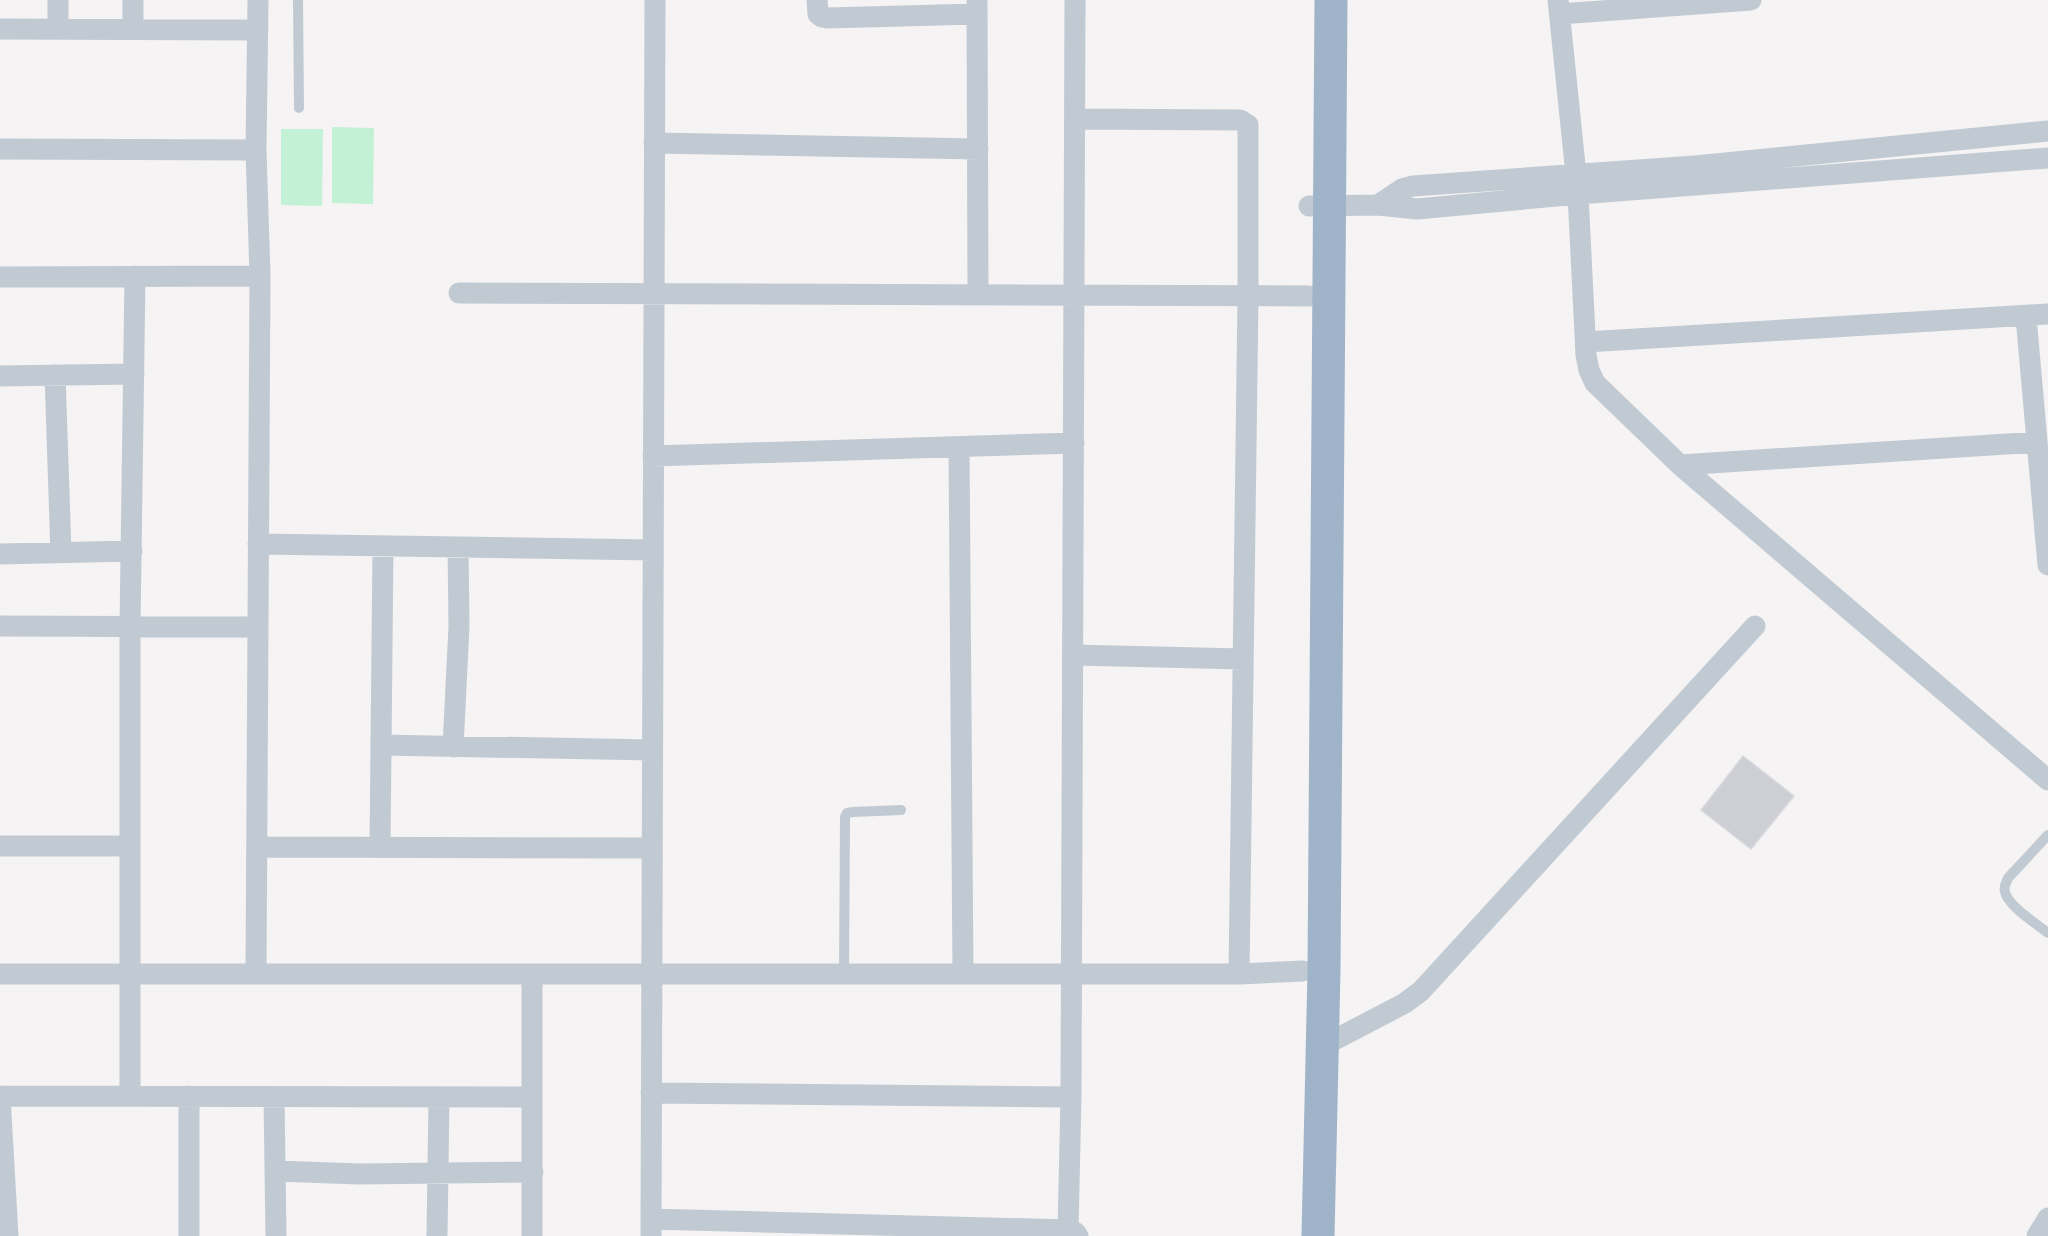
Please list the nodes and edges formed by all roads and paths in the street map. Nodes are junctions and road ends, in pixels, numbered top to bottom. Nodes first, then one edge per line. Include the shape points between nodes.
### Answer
1 (58, 0) edge
2 (133, 0) edge
3 (258, 0) edge
4 (298, 0) edge
5 (655, 0) edge
6 (817, 0) edge
7 (1075, 0) edge
8 (1311, 0) edge
9 (1331, 0) edge
10 (1751, 0) edge
11 (1691, 2) edge
12 (977, 7) edge
13 (1559, 7) edge
14 (0, 29) edge
15 (58, 29) junction
16 (133, 30) junction
17 (258, 30) junction
18 (299, 108) dead end
19 (1075, 119) junction
20 (2048, 131) edge
21 (654, 143) junction
22 (0, 149) edge
23 (978, 149) junction
24 (256, 150) junction
25 (2048, 158) edge
26 (1576, 184) junction
27 (1319, 206) junction
28 (135, 276) junction
29 (260, 276) junction
30 (0, 277) edge
31 (459, 293) dead end
32 (654, 295) junction
33 (978, 295) junction
34 (1074, 295) junction
35 (1248, 296) junction
36 (1309, 296) junction
37 (2048, 314) edge
38 (2026, 317) junction
39 (1586, 342) junction
40 (134, 374) junction
41 (55, 375) junction
42 (0, 376) edge
43 (2037, 442) junction
44 (1074, 443) junction
45 (959, 447) junction
46 (653, 456) junction
47 (1680, 465) junction
48 (258, 544) junction
49 (383, 546) junction
50 (458, 547) junction
51 (653, 550) junction
52 (132, 551) junction
53 (61, 553) junction
54 (0, 554) edge
55 (2048, 565) edge
56 (0, 626) edge
57 (1755, 626) dead end
58 (130, 627) junction
59 (258, 627) junction
60 (1073, 655) junction
61 (1243, 659) junction
62 (381, 744) junction
63 (453, 747) junction
64 (652, 750) junction
65 (2048, 780) edge
66 (901, 810) dead end
67 (2048, 835) edge
68 (0, 846) edge
69 (130, 846) junction
70 (257, 847) junction
71 (380, 847) junction
72 (652, 848) junction
73 (2048, 933) edge
74 (1303, 971) junction
75 (0, 974) edge
76 (129, 974) junction
77 (256, 974) junction
78 (532, 974) junction
79 (651, 974) junction
80 (844, 974) junction
81 (963, 974) junction
82 (1071, 974) junction
83 (1239, 974) junction
84 (1321, 1047) junction
85 (651, 1093) junction
86 (0, 1096) edge
87 (130, 1096) junction
88 (189, 1096) junction
89 (274, 1097) junction
90 (439, 1097) junction
91 (532, 1097) junction
92 (1071, 1097) junction
93 (276, 1171) junction
94 (532, 1172) junction
95 (438, 1174) junction
96 (2048, 1218) edge
97 (651, 1228) edge
98 (792, 1229) edge
99 (1073, 1233) edge
100 (8, 1236) edge
101 (189, 1236) edge
102 (276, 1236) edge
103 (437, 1236) edge
104 (532, 1236) edge
105 (1298, 1236) edge
106 (1318, 1236) edge
107 (2037, 1236) edge

1 - 15 street
2 - 16 street
3 - 17 street
4 - 18 lane
5 - 21 street
6 - 12 street via 818,14 827,18
7 - 19 street
8 - 27 highway
9 - 27 highway
10 - 11 street
11 - 13 street
12 - 23 street
13 - 26 street
14 - 15 street
15 - 16 street
16 - 17 street
17 - 24 street
19 - 34 street
19 - 35 street via 1240,120 1248,124
20 - 26 street via 1707,165
21 - 23 street
21 - 32 street
22 - 24 street
23 - 33 street
24 - 29 street
25 - 26 street
26 - 27 street via 1417,209
26 - 39 street
27 - 36 highway
27 - 84 highway via 1324,971
28 - 29 street
28 - 30 street
28 - 40 street
29 - 48 street
31 - 32 street
32 - 33 street
32 - 46 street
33 - 34 street
34 - 35 street
34 - 44 street
35 - 36 street
35 - 61 street
36 - 74 highway
37 - 38 street
38 - 39 street
38 - 43 street
39 - 47 street via 1595,383
40 - 41 street
40 - 52 street
41 - 42 street
41 - 53 street
43 - 47 street
43 - 55 street
44 - 45 street
44 - 60 street
45 - 46 street
45 - 81 street
46 - 51 street
47 - 65 street
48 - 49 street
48 - 59 street
49 - 50 street
49 - 62 street
50 - 51 street
50 - 63 street
51 - 64 street
52 - 53 street
52 - 58 street
53 - 54 street
56 - 58 street
57 - 84 street via 1421,991
58 - 59 street
58 - 69 street
59 - 70 street
60 - 61 street
60 - 82 street
61 - 83 street
62 - 63 street
62 - 71 street
63 - 64 street
64 - 72 street
66 - 80 lane via 853,812 845,817
67 - 73 lane via 2004,887 2011,903
68 - 69 street
69 - 76 street
70 - 71 street
70 - 77 street
71 - 72 street
72 - 79 street
74 - 83 street
74 - 105 highway
75 - 76 street
76 - 77 street
76 - 87 street
77 - 78 street
78 - 79 street
78 - 91 street
79 - 80 street
79 - 85 street
80 - 81 street
81 - 82 street
82 - 83 street
82 - 92 street
84 - 106 highway
85 - 92 street
85 - 97 street
86 - 87 street
86 - 100 street
87 - 88 street
88 - 89 street
88 - 101 street
89 - 90 street
89 - 93 street
90 - 91 street
90 - 95 street
91 - 94 street
92 - 99 street
93 - 95 street
93 - 102 street
94 - 95 street
94 - 104 street
95 - 103 street
96 - 107 street
97 - 98 street
98 - 99 street

